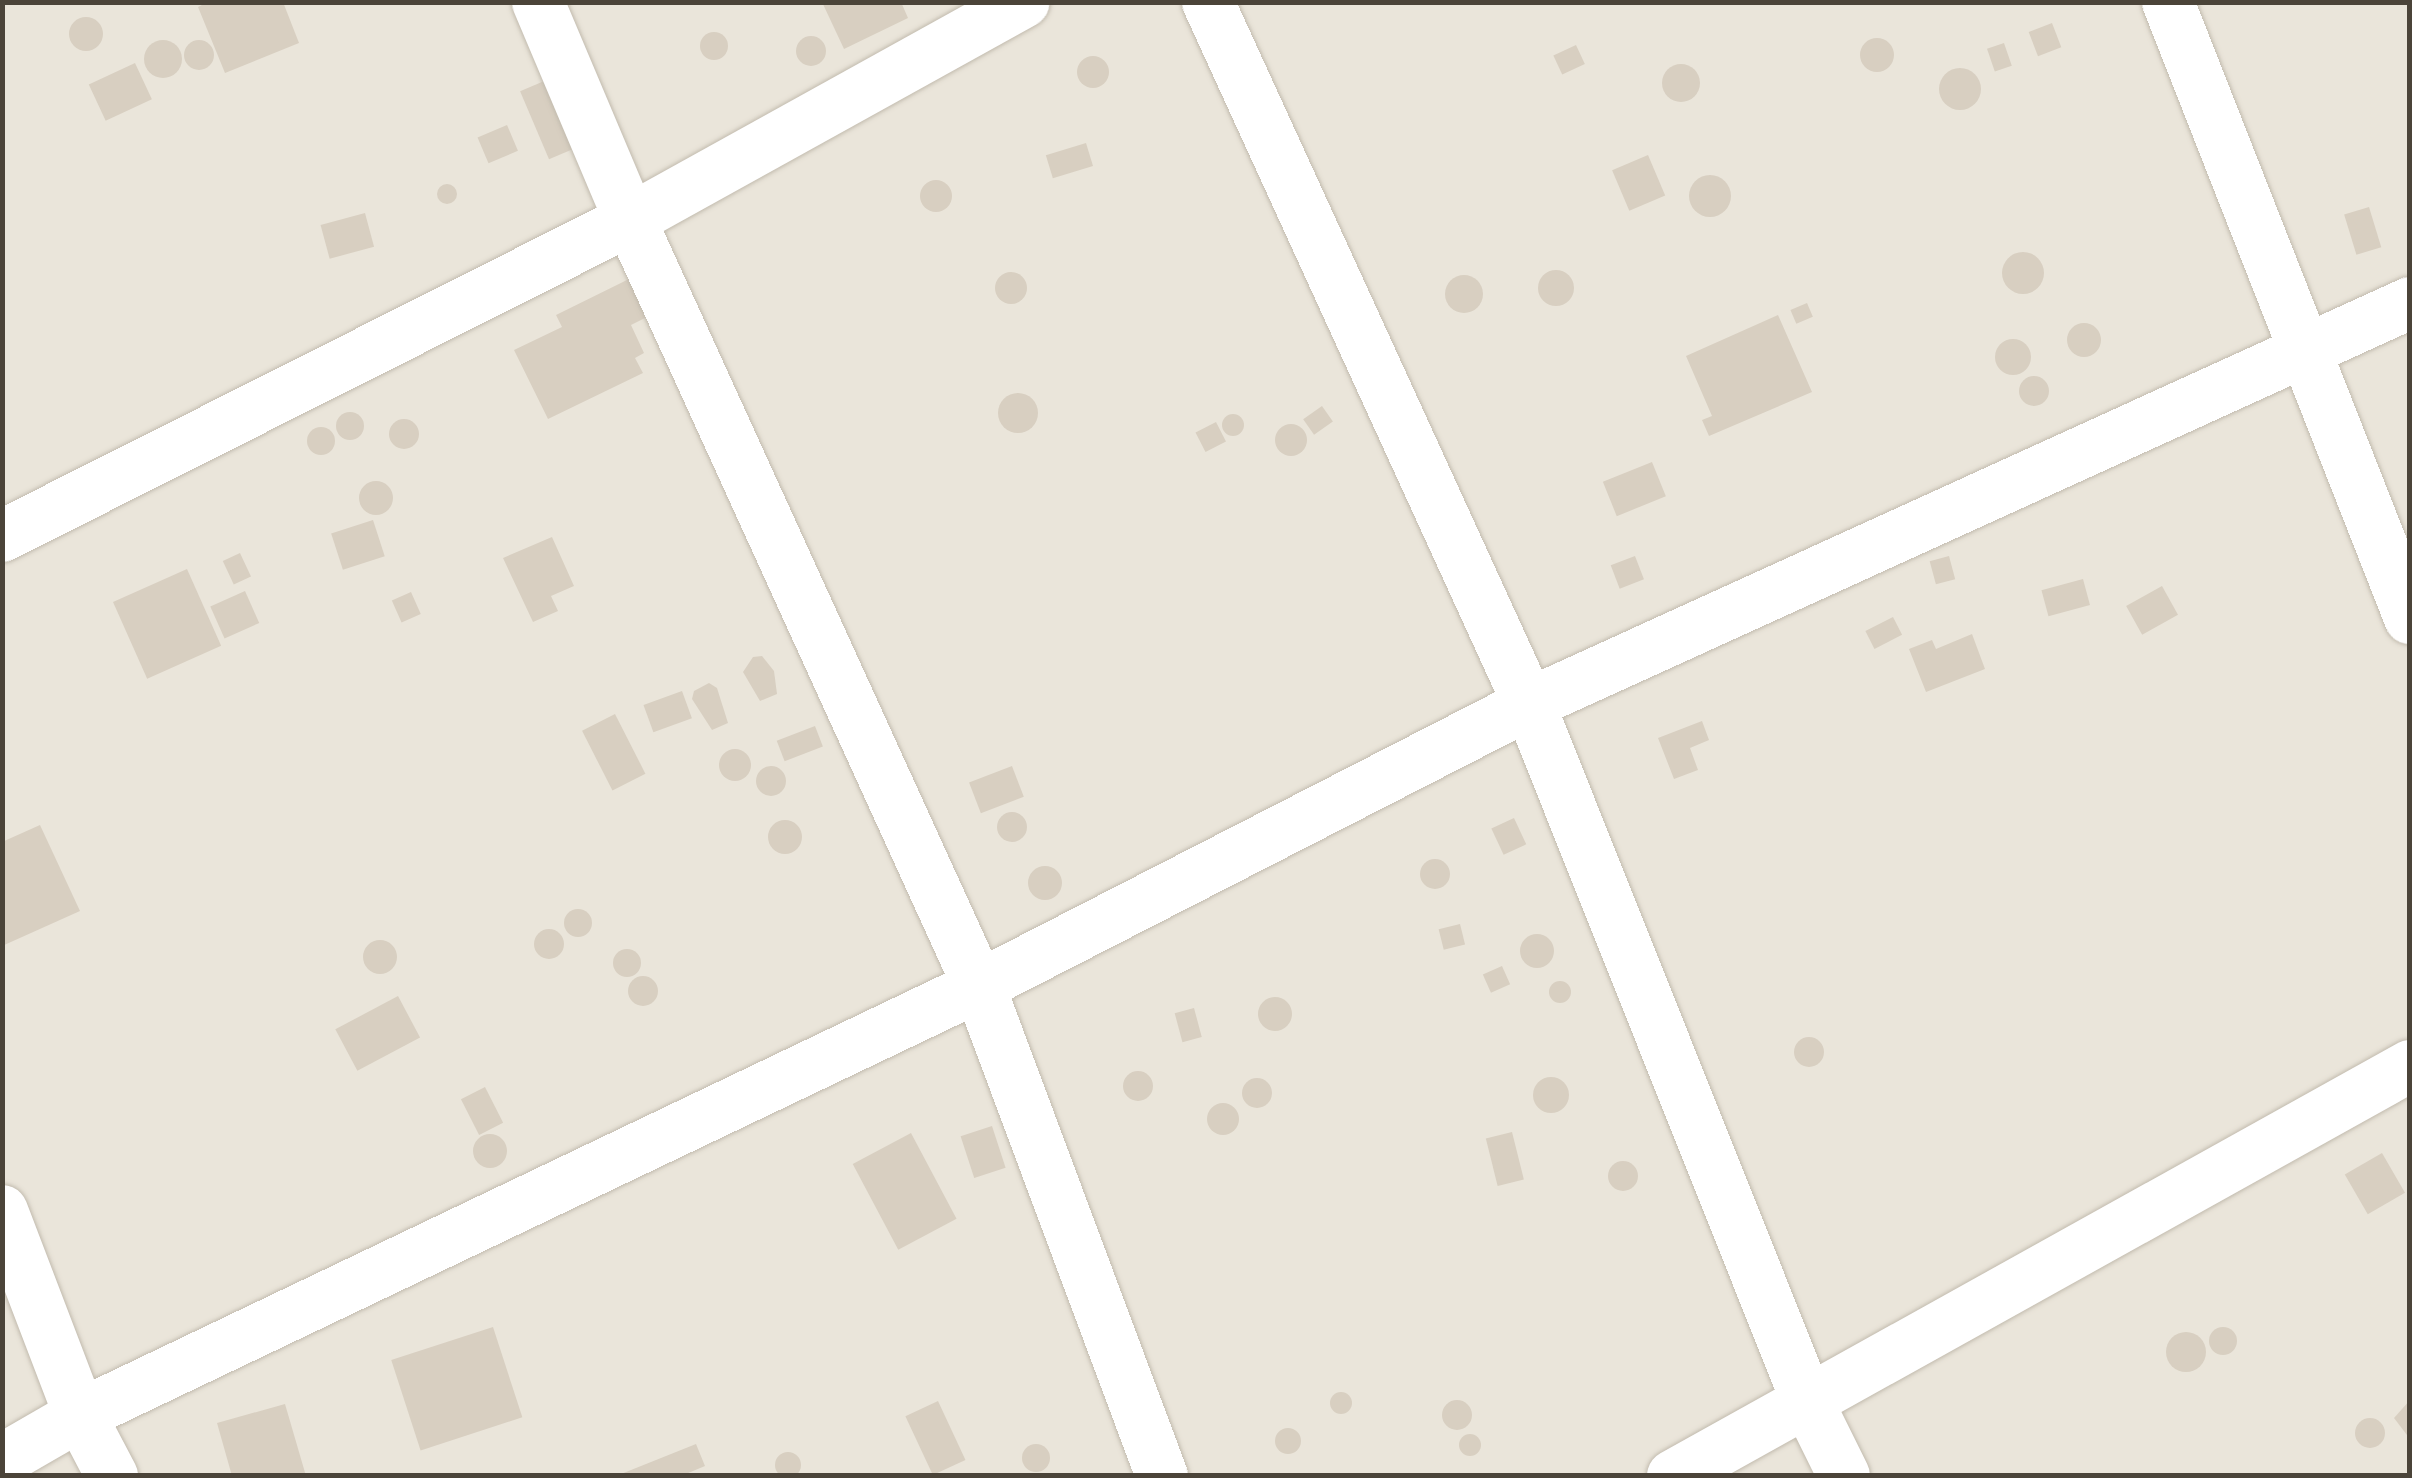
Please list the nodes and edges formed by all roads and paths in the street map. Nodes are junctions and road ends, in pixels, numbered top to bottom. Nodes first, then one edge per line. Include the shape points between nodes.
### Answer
1 (538, 2) edge
2 (1024, 2) edge
3 (1208, 2) edge
4 (2168, 2) edge
5 (630, 220) junction
6 (2410, 304) edge
7 (2305, 353) junction
8 (2, 536) edge
9 (2410, 618) edge
10 (1529, 704) junction
11 (979, 986) junction
12 (2410, 1066) edge
13 (2, 1212) edge
14 (1808, 1402) junction
15 (80, 1415) junction
16 (2, 1460) edge
17 (112, 1476) edge
18 (1162, 1476) edge
19 (1673, 1476) edge
20 (1844, 1476) edge

1 - 5 street
2 - 5 street
3 - 10 street
4 - 7 street
5 - 8 street
5 - 11 street
6 - 7 street
7 - 9 street
7 - 10 street
10 - 11 street
10 - 14 street
11 - 15 street
11 - 18 street
12 - 14 street
13 - 15 street
14 - 19 street
14 - 20 street
15 - 16 street
15 - 17 street

